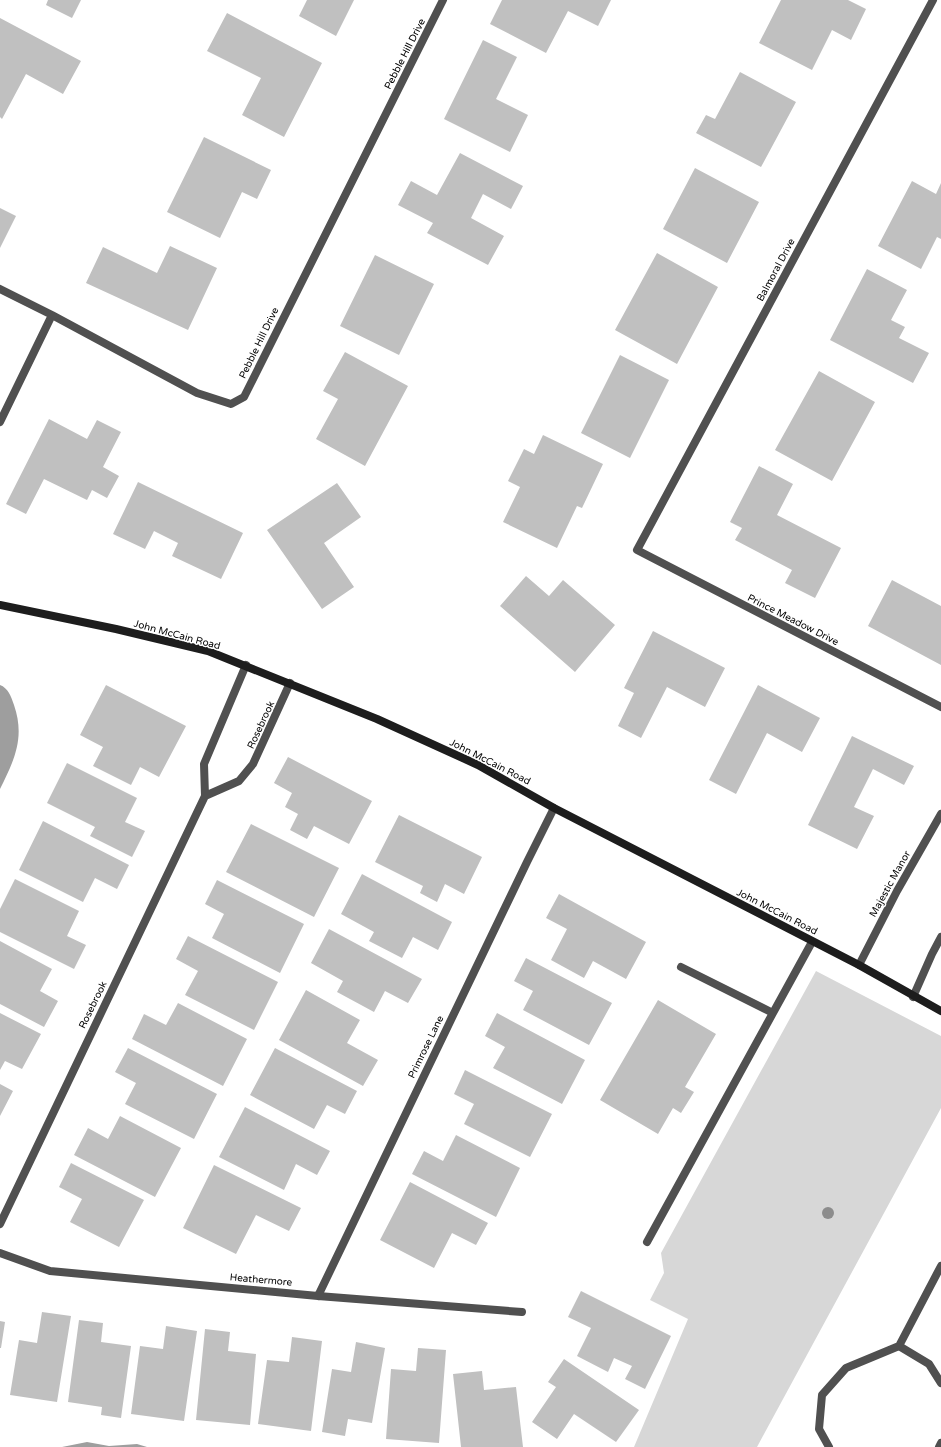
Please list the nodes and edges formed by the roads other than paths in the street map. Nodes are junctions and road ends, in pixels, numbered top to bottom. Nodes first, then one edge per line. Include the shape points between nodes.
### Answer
1 (443, 0) edge
2 (933, 0) edge
3 (1, 293) edge
4 (52, 314) junction
5 (0, 422) edge
6 (637, 550) joint
7 (0, 605) edge
8 (246, 666) junction
9 (290, 683) junction
10 (941, 707) edge
11 (205, 796) junction
12 (554, 808) junction
13 (941, 814) edge
14 (941, 937) edge
15 (812, 942) junction
16 (859, 965) junction
17 (681, 966) dead end
18 (913, 997) junction
19 (941, 1011) edge
20 (772, 1013) junction
21 (0, 1224) edge
22 (647, 1242) dead end
23 (0, 1253) edge
24 (941, 1266) edge
25 (318, 1296) junction
26 (522, 1312) dead end
27 (899, 1346) junction
28 (941, 1383) edge
29 (941, 1443) edge
30 (828, 1447) edge
31 (939, 1447) edge

1 - 4 street, Pebble Hill Drive via 244,397 231,404 197,393
2 - 6 street, Balmoral Drive
3 - 4 street, Pebble Hill Drive
4 - 5 street
6 - 10 street, Prince Meadow Drive
7 - 8 main road, John McCain Road via 200,649
8 - 9 main road, John McCain Road
8 - 11 street, Rosebrook via 204,764
9 - 11 street, Rosebrook via 253,764 239,782
9 - 12 main road, John McCain Road via 478,765
11 - 21 street, Rosebrook
12 - 15 main road, John McCain Road
12 - 25 street, Primrose Lane
13 - 16 street, Majestic Manor
14 - 18 street
15 - 16 main road, John McCain Road
15 - 20 street
16 - 18 main road, John McCain Road
17 - 20 street
18 - 19 main road, John McCain Road
20 - 22 street
23 - 25 street, Heathermore via 50,1271
24 - 27 street
25 - 26 street, Heathermore
27 - 28 street via 929,1364
27 - 30 street via 846,1368 822,1395 819,1429
29 - 31 street

